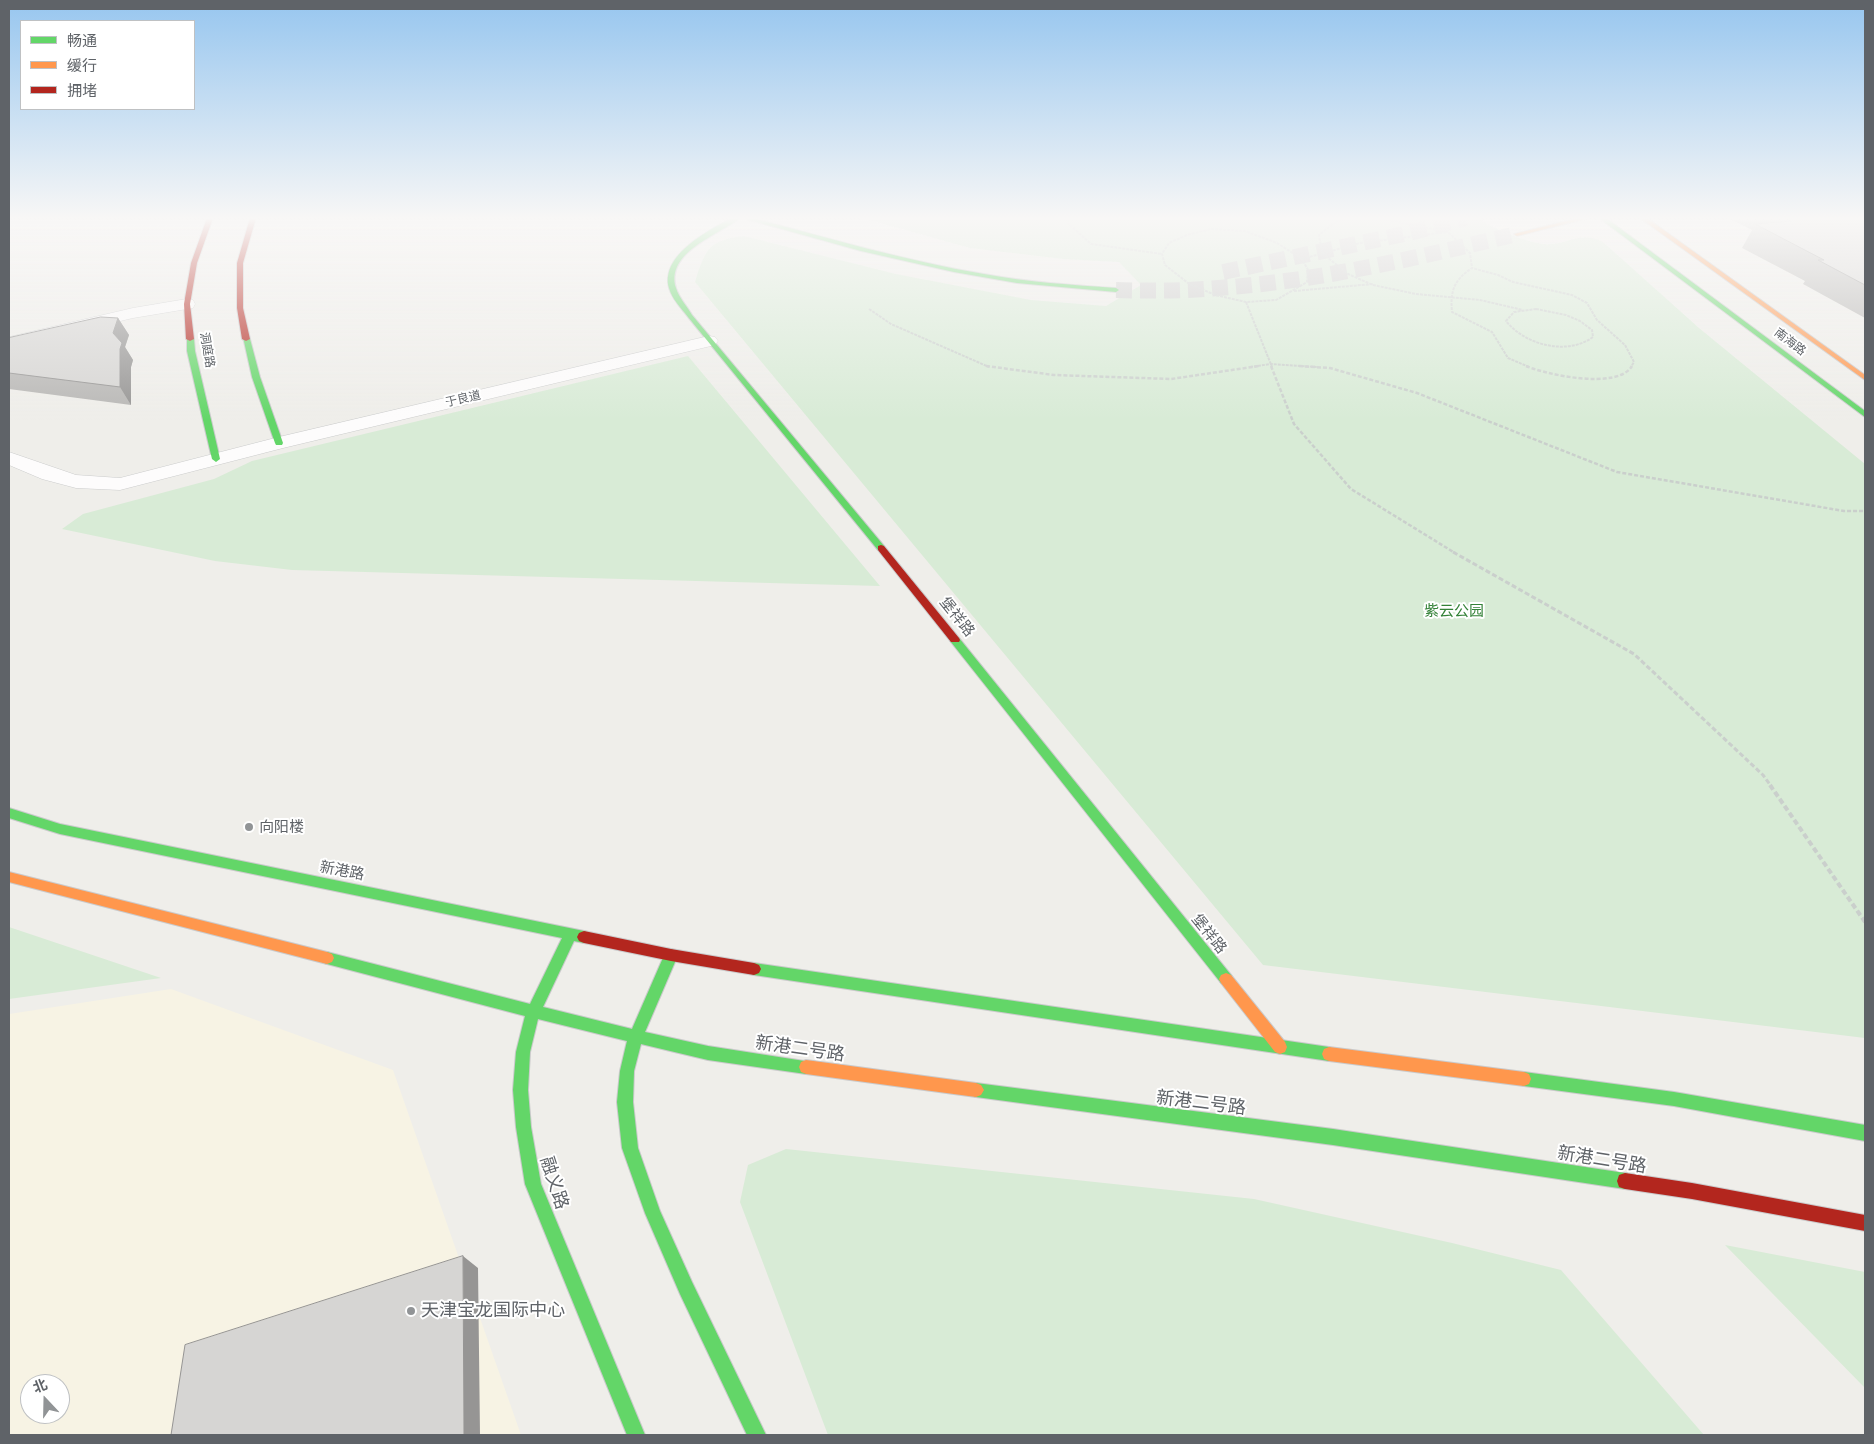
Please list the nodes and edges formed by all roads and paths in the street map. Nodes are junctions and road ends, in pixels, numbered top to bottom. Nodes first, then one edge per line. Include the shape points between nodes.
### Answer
1 (190, 285) edge
2 (241, 285) edge
3 (672, 285) edge
4 (1063, 285) edge
5 (1193, 285) edge
6 (1301, 285) edge
7 (1358, 285) edge
8 (1378, 285) edge
9 (1454, 285) edge
10 (1528, 285) edge
11 (1692, 285) edge
12 (1737, 285) edge
13 (1116, 290) tunnel mouth
14 (1291, 291) junction
15 (1450, 295) junction
16 (1246, 302) junction
17 (187, 304) junction
18 (869, 309) dead end
19 (1523, 310) junction
20 (709, 341) junction
21 (9, 342) edge
22 (1271, 364) junction
23 (1865, 378) edge
24 (1865, 415) edge
25 (279, 443) junction
26 (9, 458) edge
27 (216, 459) junction
28 (1865, 511) edge
29 (9, 813) edge
30 (9, 877) edge
31 (1865, 922) edge
32 (570, 935) junction
33 (671, 955) junction
34 (534, 1012) junction
35 (635, 1038) junction
36 (1280, 1047) junction
37 (1865, 1133) edge
38 (1865, 1223) edge
39 (636, 1435) edge
40 (757, 1435) edge

1 - 17 main road, 洞庭路
2 - 25 main road via 243,319 257,382
3 - 20 main road, 堡祥路
4 - 13 main road
5 - 16 path via 1216,296
6 - 14 path
7 - 14 path
8 - 15 path via 1429,296
9 - 15 path
10 - 15 path via 1572,295 1587,303 1597,320 1625,345 1634,362 1629,371 1612,378 1574,378 1540,372 1508,358 1492,332 1452,312
11 - 24 main road, 南海路
12 - 23 main road, 南海路
14 - 16 path via 1276,300
15 - 19 path via 1501,302
16 - 22 path
17 - 21 street via 141,311
17 - 27 main road, 洞庭路 via 192,351
18 - 22 path via 891,324 991,368 1054,375 1171,379
19 - 19 path via 1550,310 1577,318 1592,330 1593,337 1589,342 1568,346 1527,339 1509,327 1506,321 1514,312
20 - 25 street, 于良道
20 - 36 main road, 堡祥路 via 922,597
22 - 28 path via 1330,368 1417,393 1617,472 1844,511
22 - 31 path via 1294,424 1351,489 1477,568 1634,654 1763,775
25 - 27 street, 于良道
26 - 27 street, 于良道 via 53,477 98,486 154,477
29 - 32 main road, 新港路 via 60,829
30 - 34 main road
32 - 33 main road, 新港路
32 - 34 main road, 融义路
33 - 35 main road
33 - 36 main road
34 - 35 main road, 新港二号路
34 - 39 main road, 融义路 via 520,1074 524,1144 533,1184
35 - 38 main road, 新港二号路 via 766,1062 1333,1137 1672,1188
35 - 40 main road via 627,1071 625,1102 630,1148 686,1288
36 - 37 main road via 1674,1099

